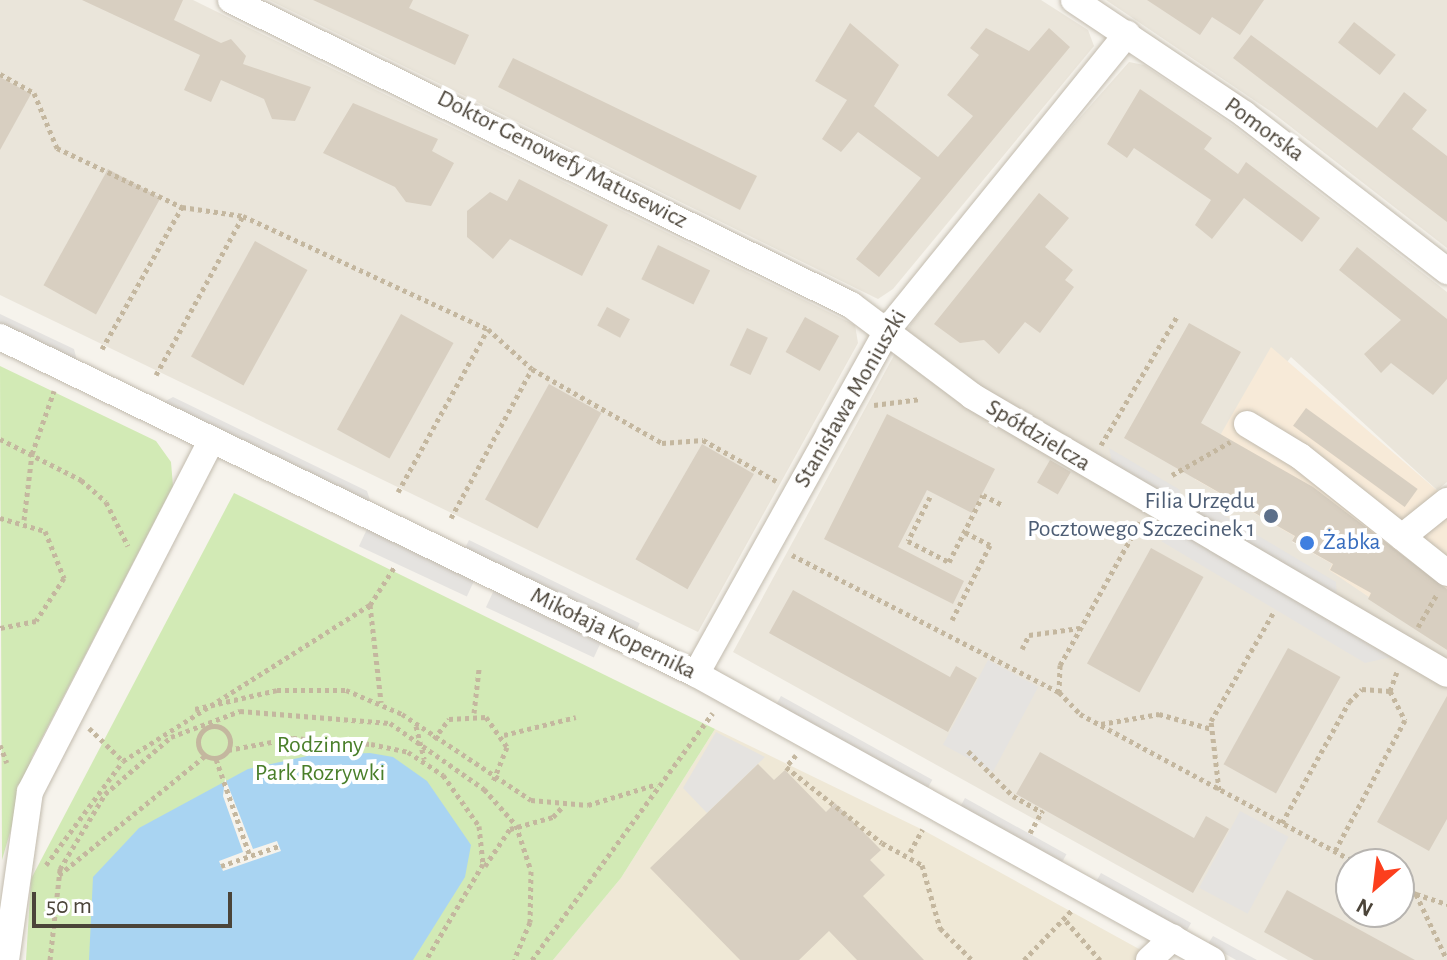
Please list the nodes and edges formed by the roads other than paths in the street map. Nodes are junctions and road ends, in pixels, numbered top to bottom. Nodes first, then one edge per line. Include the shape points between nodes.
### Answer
1 (231, 0) edge
2 (1074, 0) edge
3 (1127, 34) junction
4 (1447, 271) edge
5 (888, 329) junction
6 (0, 337) edge
7 (1247, 424) road end
8 (212, 440) junction
9 (1447, 501) edge
10 (1402, 537) junction
11 (1443, 581) edge
12 (696, 674) junction
13 (1447, 674) edge
14 (4, 921) edge
15 (1173, 938) junction
16 (6, 960) edge
17 (1149, 960) edge
18 (1212, 960) edge

1 - 5 street, Doktor Genowefy Matusewicz via 495,124
2 - 3 street, Pomorska
3 - 4 street, Pomorska
3 - 5 street, Stanisława Moniuszki
5 - 12 street, Stanisława Moniuszki
5 - 13 street, Spółdzielcza via 956,386
6 - 8 street, Mikołaja Kopernika
7 - 10 street via 1300,456
8 - 12 street, Mikołaja Kopernika
8 - 14 street via 40,767 20,829
9 - 10 street
10 - 11 street
12 - 15 street, Mikołaja Kopernika
14 - 16 street
15 - 17 street
15 - 18 street, Mikołaja Kopernika

